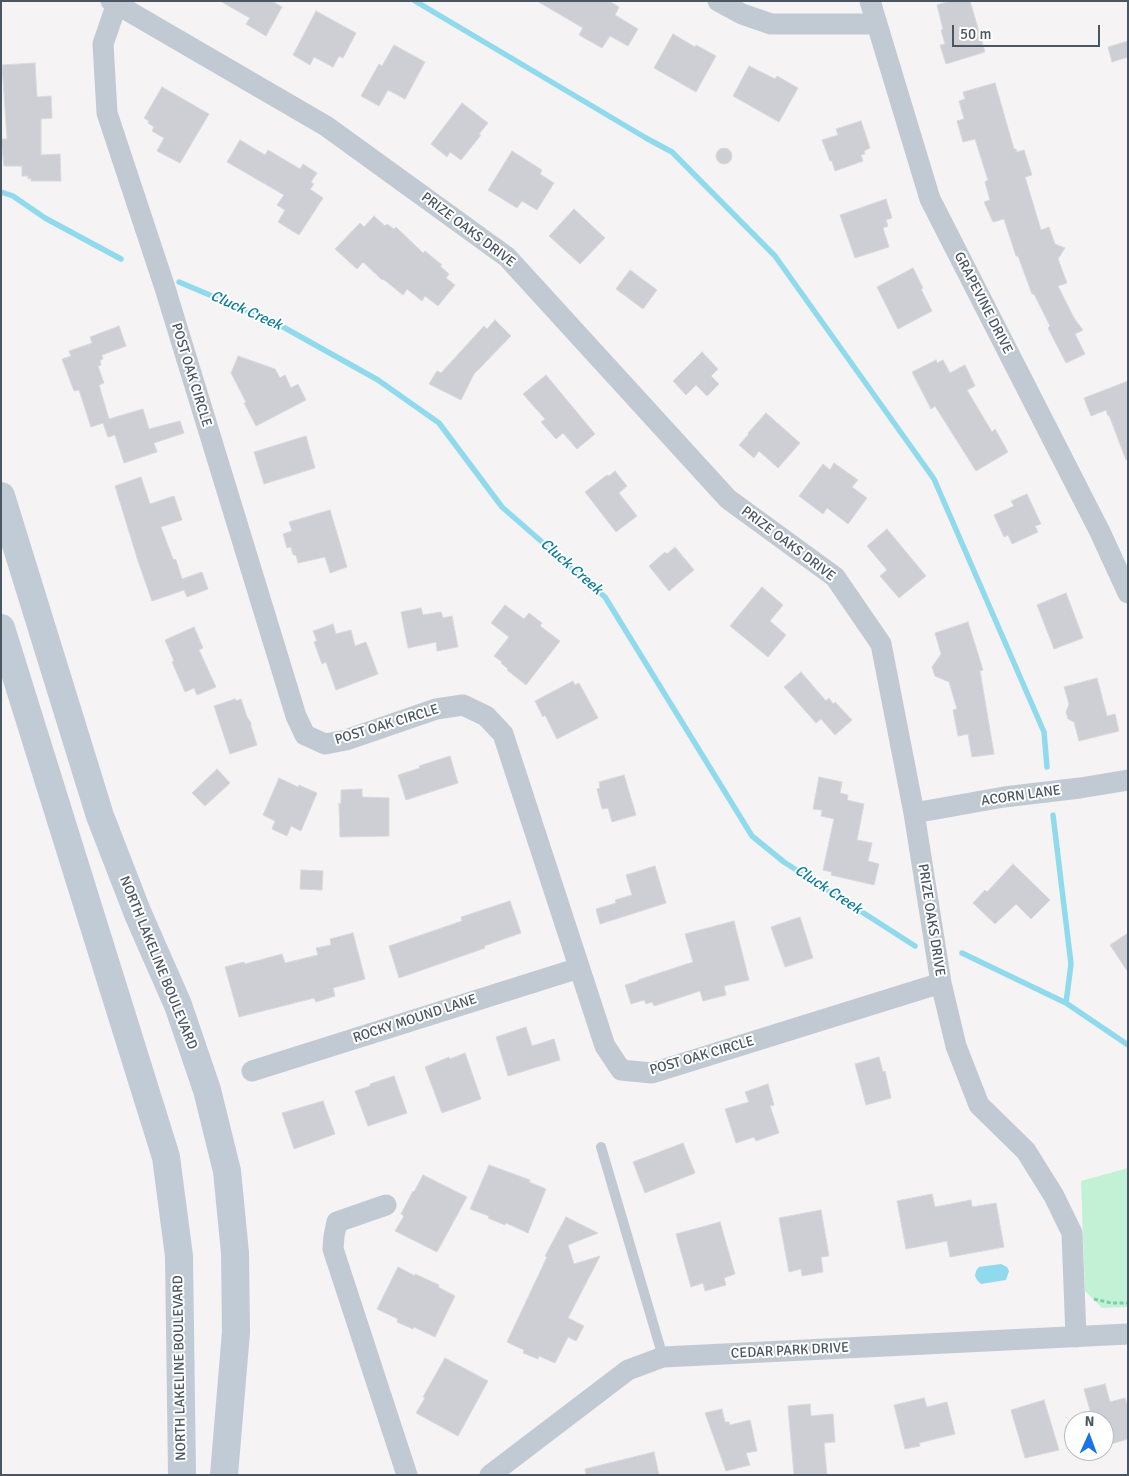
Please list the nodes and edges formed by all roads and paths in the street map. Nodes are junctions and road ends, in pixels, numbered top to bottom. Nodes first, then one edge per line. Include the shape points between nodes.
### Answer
1 (718, 1) edge
2 (870, 1) edge
3 (113, 4) edge
4 (876, 24) junction
5 (1, 496) edge
6 (1128, 593) edge
7 (1, 628) edge
8 (57, 674) junction
9 (18, 683) junction
10 (1128, 780) edge
11 (914, 813) junction
12 (579, 968) junction
13 (941, 982) junction
14 (252, 1071) dead end
15 (601, 1147) dead end
16 (386, 1205) dead end
17 (1074, 1294) junction
18 (1128, 1303) edge
19 (1128, 1334) edge
20 (1076, 1337) junction
21 (663, 1357) junction
22 (182, 1475) edge
23 (224, 1475) edge
24 (407, 1475) edge
25 (490, 1475) edge

1 - 4 street via 771,24
2 - 4 street, GRAPEVINE DRIVE
3 - 11 street, PRIZE OAKS DRIVE via 326,126 507,257 728,499 836,577 881,644
3 - 12 street, POST OAK CIRCLE via 103,44 107,113 165,288 293,707 305,735 325,744 346,740 436,709 463,705 486,716 503,734
4 - 6 street, GRAPEVINE DRIVE via 930,199
5 - 8 main road, NORTH LAKELINE BOULEVARD
7 - 9 main road, NORTH LAKELINE BOULEVARD
8 - 9 main road
8 - 23 main road, NORTH LAKELINE BOULEVARD via 100,816 178,1005 207,1090 227,1171 235,1253 236,1332
9 - 22 main road, NORTH LAKELINE BOULEVARD via 166,1157 178,1256
10 - 11 street, ACORN LANE
11 - 13 street, PRIZE OAKS DRIVE
12 - 13 street, POST OAK CIRCLE via 605,1046 621,1070 652,1073
12 - 14 street, ROCKY MOUND LANE
13 - 17 street, PRIZE OAKS DRIVE via 956,1046 979,1105 1026,1151 1072,1233
15 - 21 lane
16 - 24 street via 337,1222 333,1248
17 - 18 path via 1111,1303
17 - 20 street, PRIZE OAKS DRIVE
19 - 20 street, CEDAR PARK DRIVE
20 - 21 street, CEDAR PARK DRIVE
21 - 25 street, CEDAR PARK DRIVE via 628,1370

